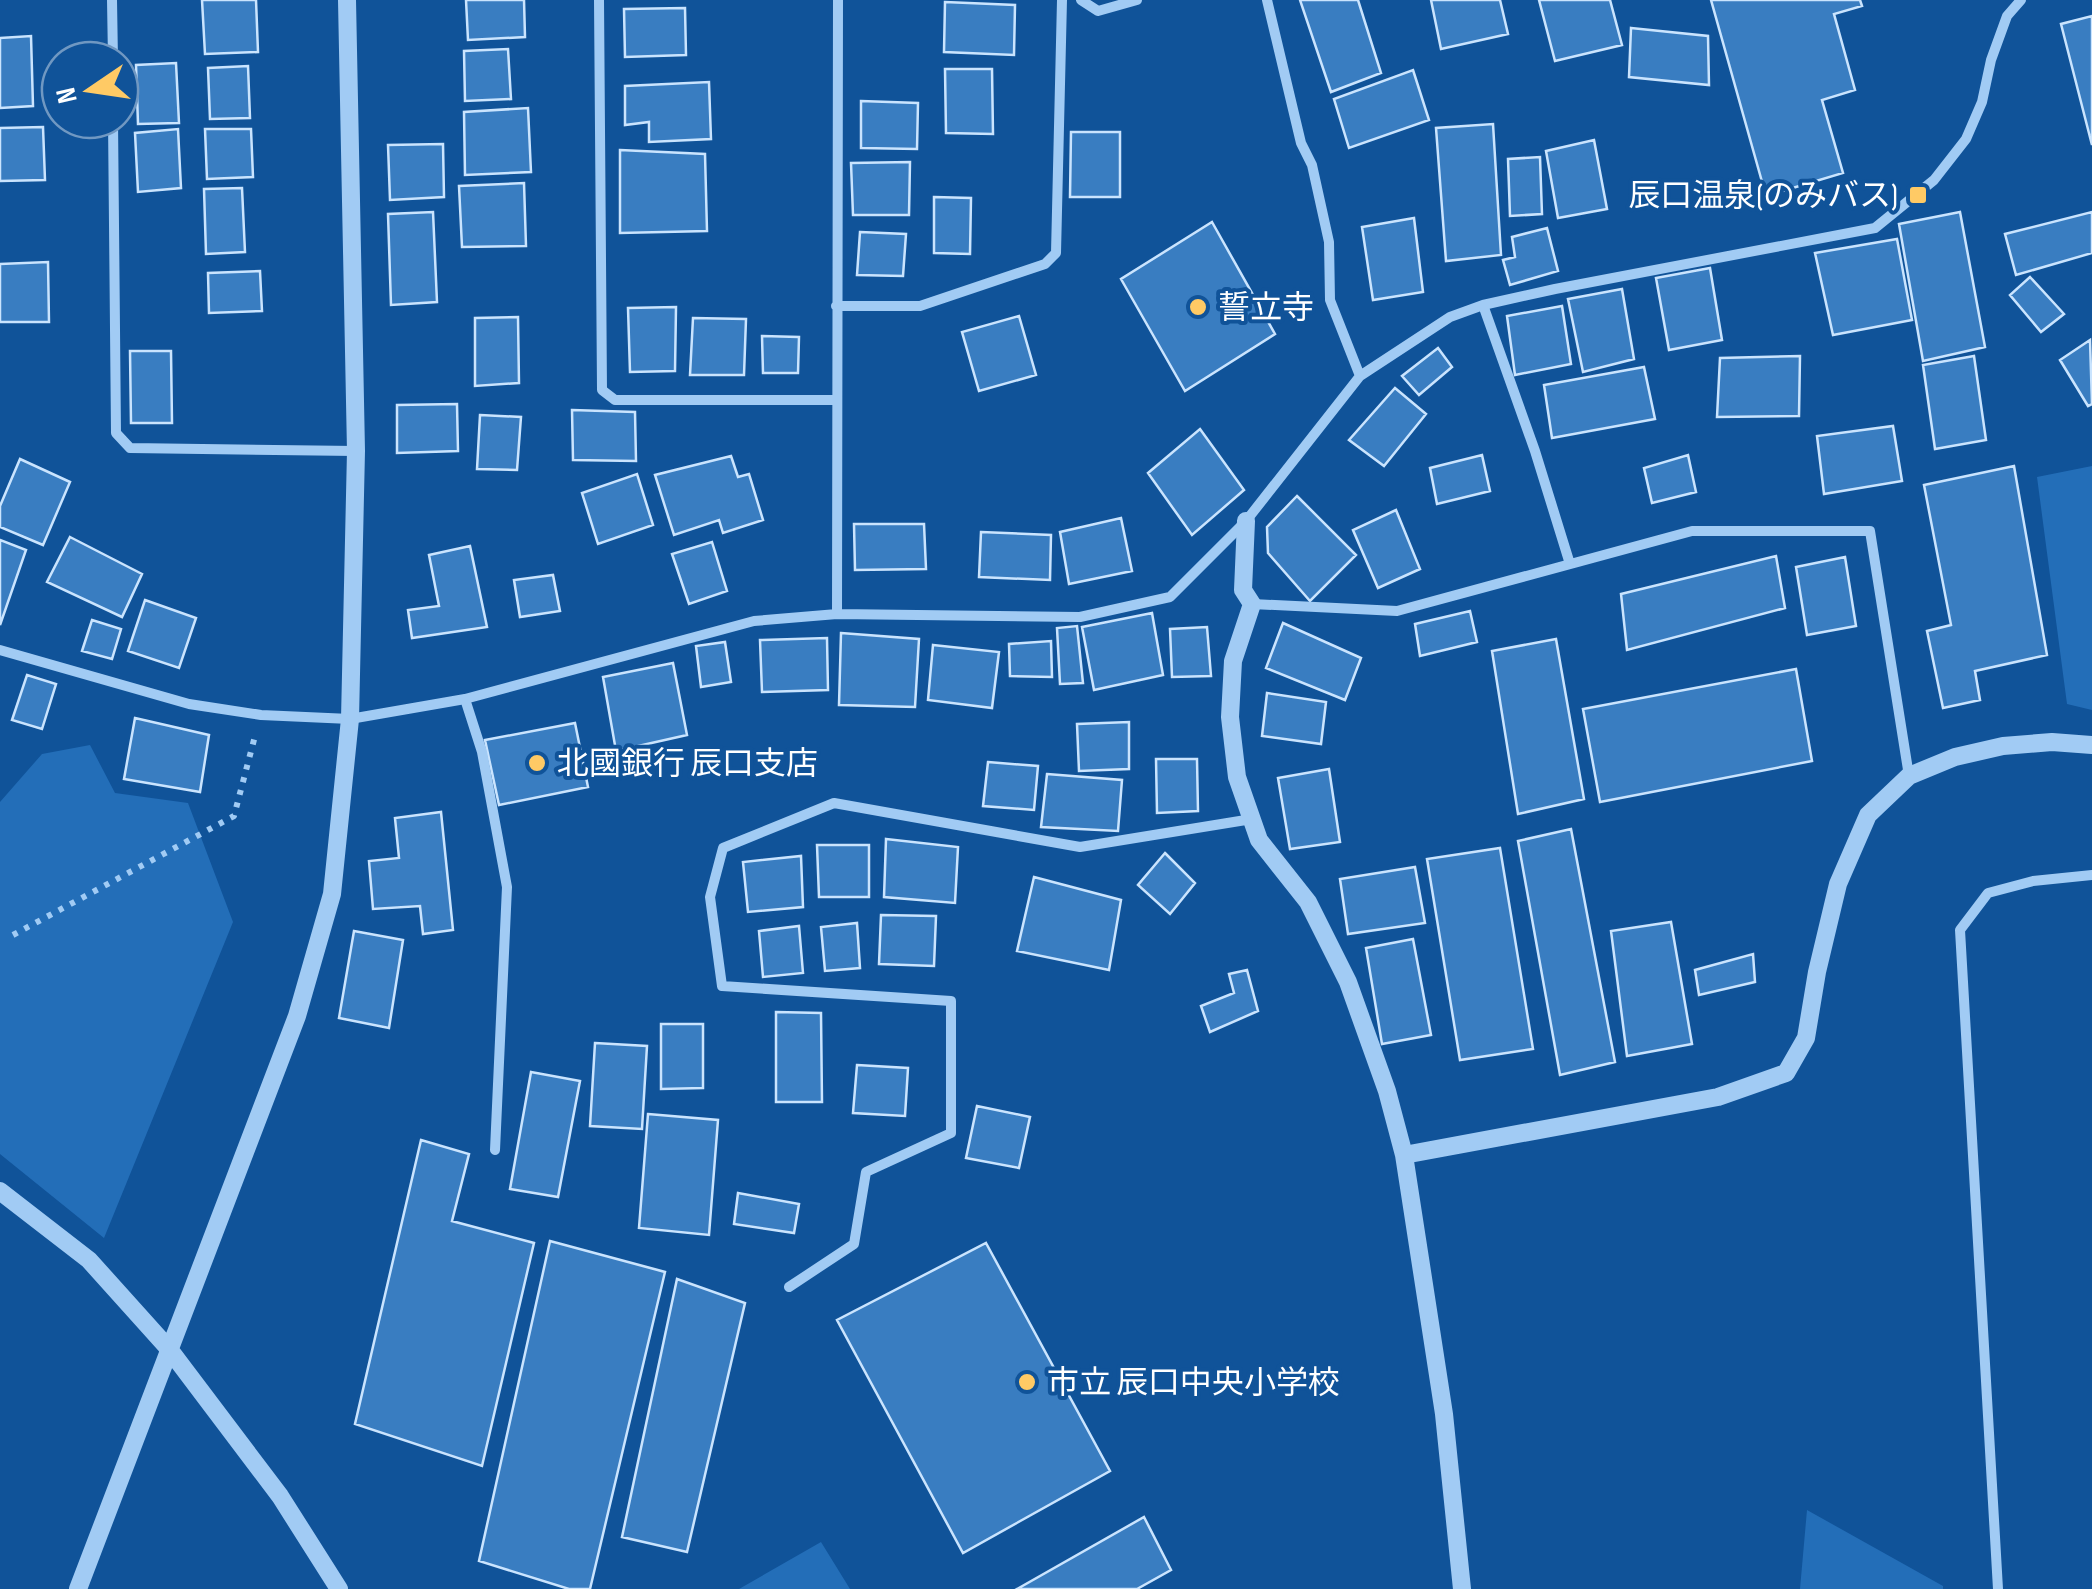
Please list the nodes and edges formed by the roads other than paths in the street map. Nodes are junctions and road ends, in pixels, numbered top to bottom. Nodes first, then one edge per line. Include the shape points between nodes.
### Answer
1 (112, 0) edge
2 (347, 0) edge
3 (599, 0) edge
4 (838, 0) edge
5 (1062, 0) edge
6 (1080, 0) edge
7 (1137, 0) edge
8 (1268, 0) edge
9 (2021, 0) edge
10 (113, 40) edge
11 (114, 140) edge
12 (836, 306) junction
13 (1483, 306) junction
14 (1360, 376) junction
15 (837, 400) junction
16 (356, 451) junction
17 (1246, 522) junction
18 (1570, 564) junction
19 (1252, 604) junction
20 (836, 614) junction
21 (0, 650) edge
22 (465, 699) junction
23 (350, 719) junction
24 (2092, 745) edge
25 (1909, 776) junction
26 (1252, 820) junction
27 (2092, 874) edge
28 (496, 1150) dead end
29 (1404, 1156) junction
30 (0, 1191) edge
31 (788, 1287) dead end
32 (168, 1349) junction
33 (78, 1589) edge
34 (339, 1589) edge
35 (1462, 1589) edge
36 (1998, 1589) edge

1 - 10 street
2 - 16 street
3 - 15 street via 602,390 615,400
4 - 12 street
5 - 12 street via 1056,252 1044,264 920,306
6 - 7 street via 1098,11
8 - 14 street via 1329,242 1330,300
9 - 13 street via 2007,16 1966,138 1934,180 1875,228
11 - 16 street via 116,432 130,448
12 - 15 street
13 - 14 street via 1450,316
13 - 18 street
14 - 17 street
15 - 20 street
16 - 23 street
17 - 19 street via 1243,590
17 - 20 street via 1170,597 1080,616
18 - 19 street via 1397,611
18 - 25 street via 1692,531 1870,531
19 - 26 street via 1233,661 1230,718
20 - 22 street via 754,621
21 - 23 street via 189,704
22 - 23 street
22 - 28 street via 482,752 507,887
23 - 32 street via 332,894 298,1016
24 - 25 street via 2003,746
25 - 29 street via 1868,816 1838,884 1806,1038 1786,1073 1718,1097
26 - 29 street via 1259,840 1308,902 1348,982
26 - 31 street via 1080,847 834,804 722,848 710,897 722,986 951,1000 951,1132 866,1172 854,1244
27 - 36 street via 1988,893 1960,930
29 - 35 street via 1444,1414
30 - 32 street via 89,1260
32 - 33 street
32 - 34 street via 280,1496

